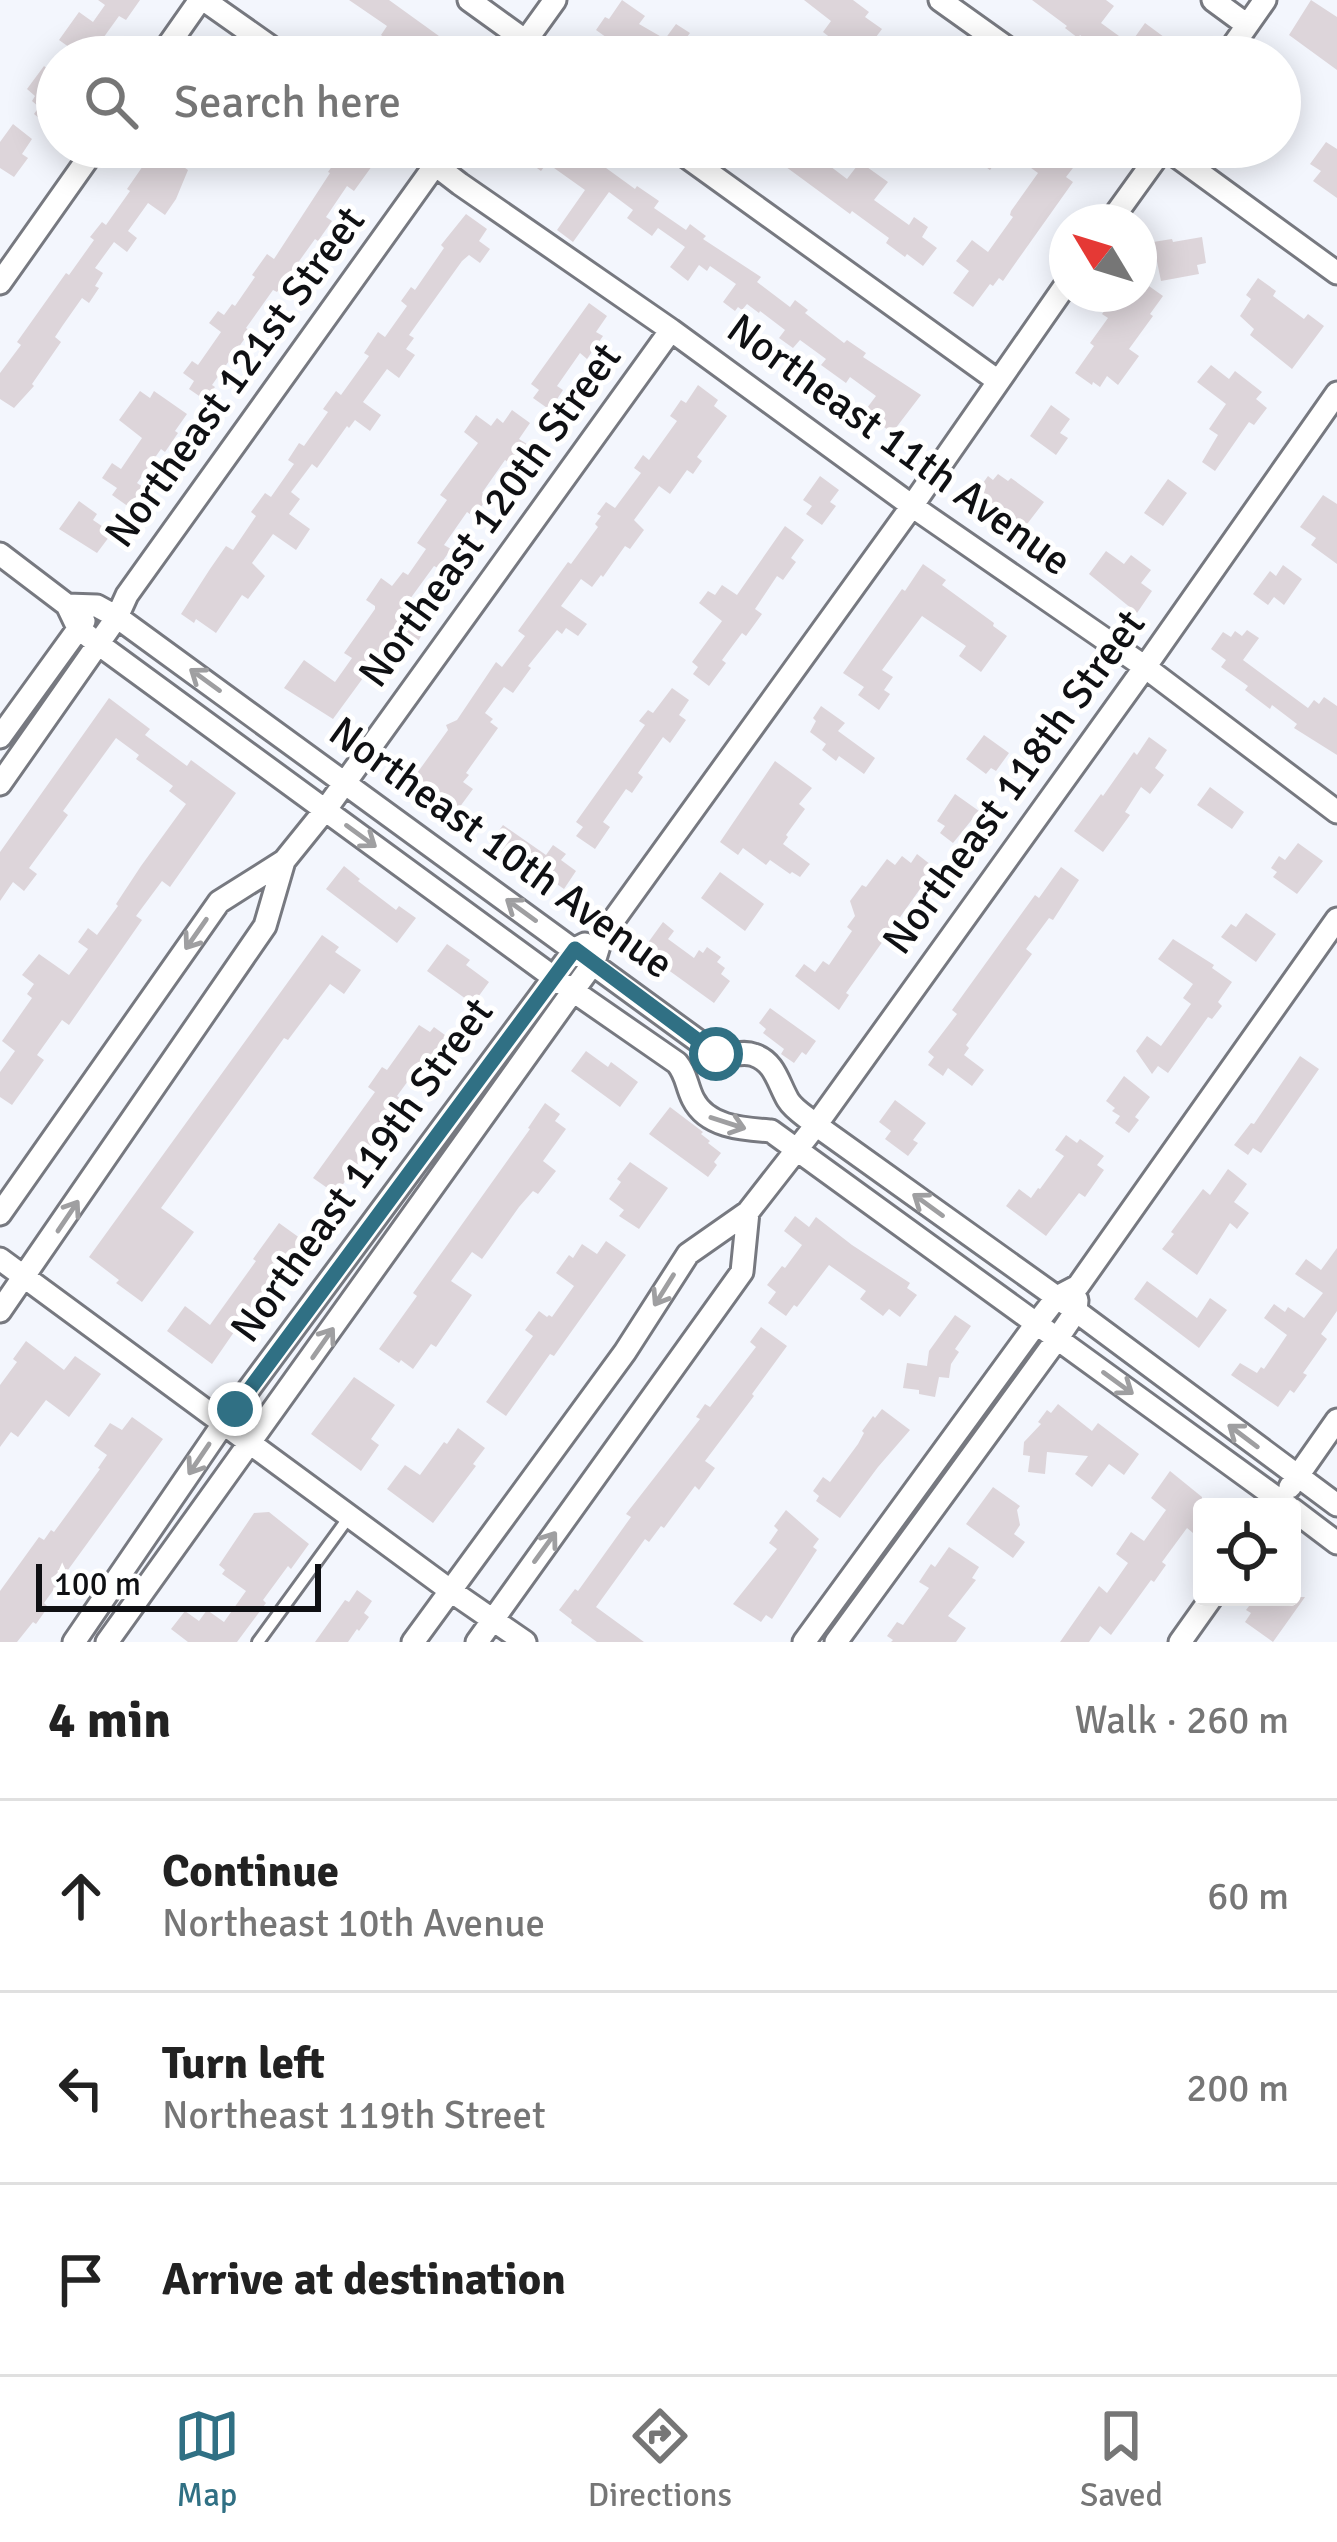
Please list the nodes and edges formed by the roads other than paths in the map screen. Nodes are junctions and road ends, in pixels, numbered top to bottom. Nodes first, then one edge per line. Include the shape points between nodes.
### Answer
1 (202, 0) edge
2 (469, 0) edge
3 (555, 0) edge
4 (940, 0) edge
5 (1214, 0) edge
6 (1265, 0) edge
7 (1247, 25) junction
8 (175, 36) edge
9 (254, 36) edge
10 (506, 36) edge
11 (529, 36) edge
12 (991, 36) edge
13 (1239, 36) edge
14 (81, 168) edge
15 (433, 168) edge
16 (450, 168) edge
17 (702, 168) edge
18 (1149, 168) edge
19 (1193, 168) edge
20 (1123, 204) edge
21 (1337, 273) edge
22 (0, 283) edge
23 (1049, 309) edge
24 (671, 330) junction
25 (998, 381) junction
26 (1337, 393) edge
27 (912, 506) junction
28 (0, 554) edge
29 (67, 605) junction
30 (107, 612) junction
31 (78, 628) junction
32 (97, 643) junction
33 (1145, 668) junction
34 (0, 737) edge
35 (345, 782) junction
36 (0, 784) edge
37 (326, 809) junction
38 (1337, 812) edge
39 (284, 861) junction
40 (1337, 919) edge
41 (584, 956) junction
42 (554, 977) junction
43 (573, 992) junction
44 (816, 1125) junction
45 (797, 1150) junction
46 (748, 1212) junction
47 (0, 1214) edge
48 (0, 1259) edge
49 (27, 1276) junction
50 (1066, 1304) junction
51 (0, 1311) edge
52 (1036, 1324) junction
53 (1057, 1339) junction
54 (1337, 1420) edge
55 (223, 1424) junction
56 (250, 1444) junction
57 (1297, 1477) junction
58 (1273, 1498) edge
59 (1288, 1498) edge
60 (1337, 1505) edge
61 (349, 1516) junction
62 (1301, 1518) edge
63 (1337, 1543) edge
64 (451, 1591) junction
65 (1206, 1606) edge
66 (494, 1619) junction
67 (74, 1642) edge
68 (107, 1642) edge
69 (258, 1642) edge
70 (412, 1642) edge
71 (477, 1642) edge
72 (525, 1642) edge
73 (804, 1642) edge
74 (836, 1642) edge
75 (1180, 1642) edge

1 - 8 street
1 - 9 street
2 - 10 street
3 - 11 street
4 - 12 street
5 - 7 street
6 - 7 street
7 - 13 street
14 - 22 street
15 - 30 street, Northeast 121st Street via 127,595
16 - 24 street, Northeast 11th Avenue via 460,184
17 - 25 street
18 - 20 street
19 - 21 street
23 - 25 street, Northeast 119th Street
24 - 27 street, Northeast 11th Avenue
24 - 35 street, Northeast 120th Street
25 - 27 street, Northeast 119th Street
26 - 33 street, Northeast 118th Street
27 - 33 street, Northeast 11th Avenue
27 - 41 street, Northeast 119th Street
28 - 29 street, Northeast 10th Avenue
29 - 30 street
29 - 31 street, Northeast 10th Avenue
30 - 31 street, Northeast 121st Street
30 - 32 street, Northeast 121st Street
35 -> 30 street, Northeast 10th Avenue
31 - 32 street, Northeast 10th Avenue
31 - 34 street, Northeast 121st Street
32 - 36 street, Northeast 121st Street
32 - 37 street, Northeast 10th Avenue
33 - 38 street, Northeast 11th Avenue
33 - 44 street, Northeast 118th Street
35 - 37 street, Northeast 120th Street
41 -> 35 street, Northeast 10th Avenue
37 - 39 street, Northeast 120th Street
37 -> 42 street, Northeast 10th Avenue
39 -> 47 street, Northeast 120th Street via 219,902
49 -> 39 street, Northeast 120th Street via 266,926
40 - 50 street
41 - 42 street, Northeast 119th Street
41 - 43 street, Northeast 119th Street
41 - 44 street, Northeast 10th Avenue via 716,1054 761,1058 790,1104
42 - 43 street, Northeast 10th Avenue
42 - 55 street, Northeast 119th Street
43 -> 45 street, Northeast 10th Avenue via 677,1064 704,1114 771,1131
56 -> 43 street, Northeast 119th Street
44 - 45 street, Northeast 118th Street
50 -> 44 street, Northeast 10th Avenue
45 - 46 street, Northeast 118th Street
45 - 52 street, Northeast 10th Avenue
46 -> 64 street, Northeast 118th Street via 688,1254
66 -> 46 street via 742,1272
48 - 49 street
49 - 51 street, Northeast 120th Street
49 - 55 street
50 - 52 street
50 - 53 street
57 -> 50 street, Northeast 10th Avenue
52 - 53 street, Northeast 10th Avenue
52 - 73 street
53 -> 58 street, Northeast 10th Avenue
53 - 74 street
54 - 57 street
55 - 56 street
55 -> 67 street, Northeast 119th Street
56 - 61 street
56 - 68 street, Northeast 119th Street
57 - 59 street
57 - 60 street, Northeast 10th Avenue
61 - 64 street
61 - 69 lane
62 - 63 street, Northeast 10th Avenue
64 - 66 street
64 - 70 street, Northeast 118th Street
65 - 75 street
66 - 71 street
66 - 72 street

